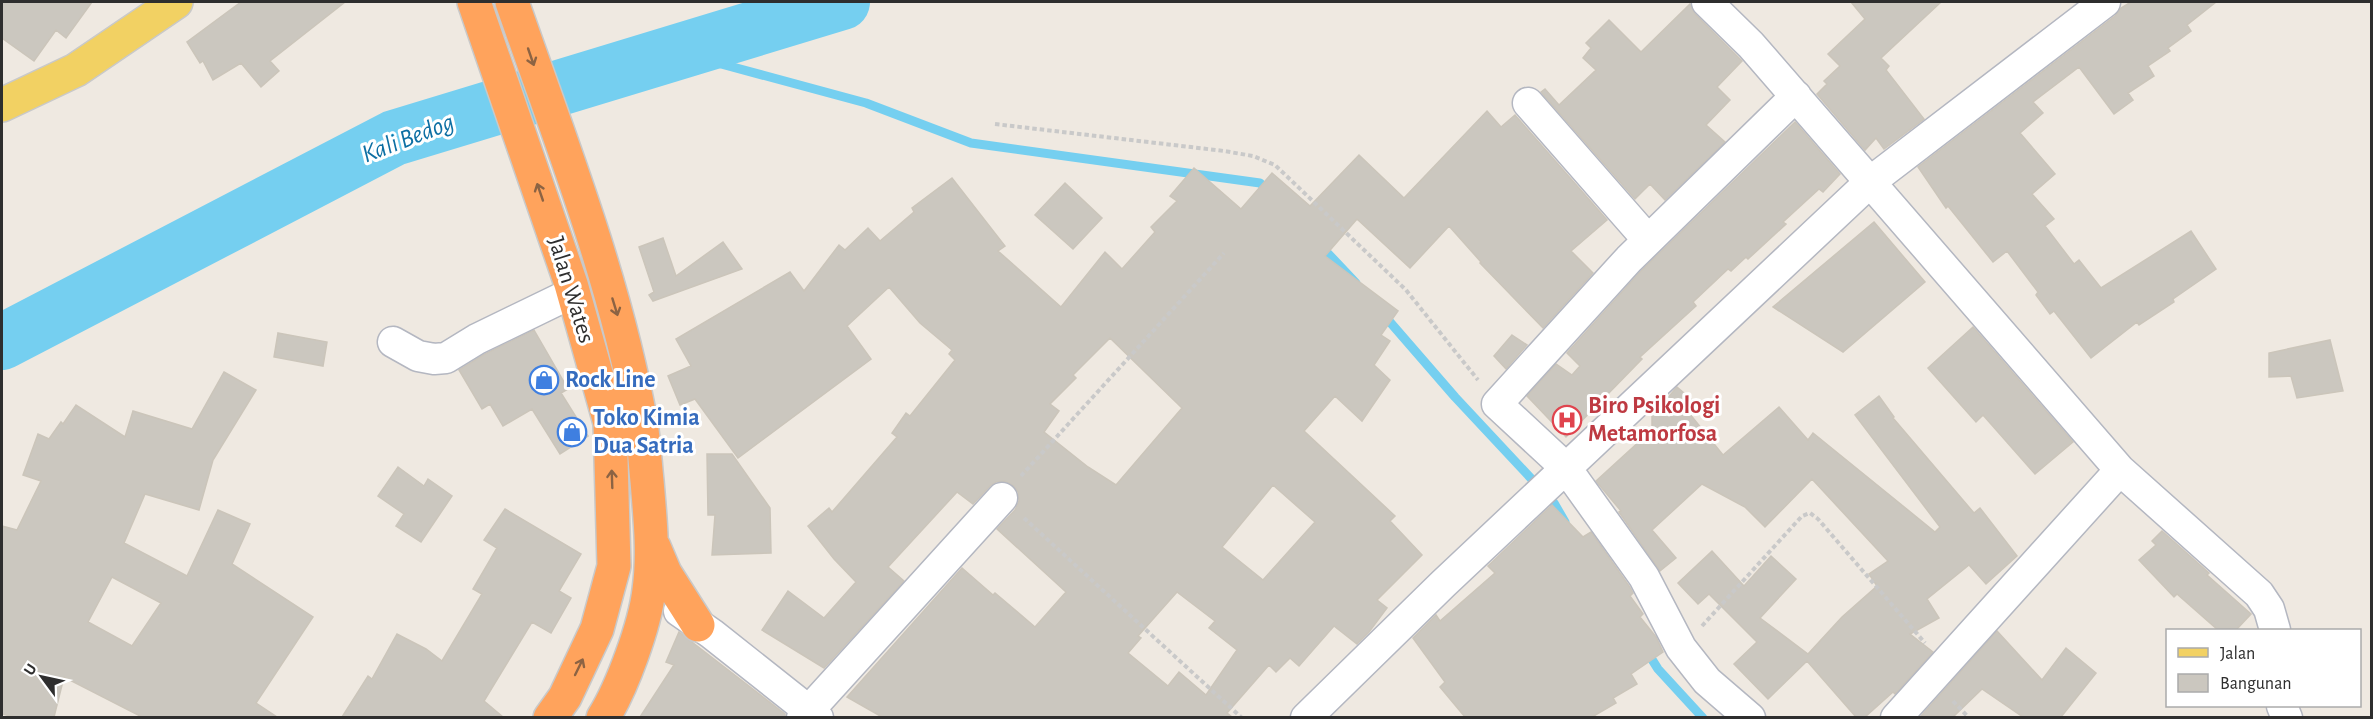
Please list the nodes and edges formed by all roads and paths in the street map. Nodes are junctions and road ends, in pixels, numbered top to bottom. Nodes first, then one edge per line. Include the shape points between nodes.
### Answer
1 (176, 2) edge
2 (512, 2) edge
3 (1707, 2) edge
4 (2105, 2) edge
5 (475, 4) edge
6 (1796, 96) junction
7 (1528, 103) dead end
8 (2, 105) edge
9 (995, 124) dead end
10 (1870, 182) junction
11 (1648, 240) junction
12 (1224, 253) dead end
13 (574, 292) junction
14 (393, 342) dead end
15 (1497, 404) junction
16 (2120, 471) junction
17 (1556, 477) junction
18 (1002, 498) junction
19 (651, 540) junction
20 (649, 591) junction
21 (698, 624) junction
22 (2275, 629) edge
23 (634, 646) junction
24 (1681, 648) junction
25 (1943, 664) junction
26 (809, 715) edge
27 (550, 717) edge
28 (603, 717) edge
29 (1242, 717) edge
30 (1305, 717) edge
31 (1750, 717) edge
32 (1896, 717) edge

1 - 8 main road via 76,70
2 -> 19 highway, Jalan Wates via 622,332 641,425
3 - 6 street
4 - 10 street
13 -> 5 highway, Jalan Wates
6 - 10 street
6 - 11 street
7 - 11 street
9 - 15 path via 1224,151 1275,165 1406,290
10 - 16 street
10 - 17 street
11 - 15 street
12 - 18 path
13 - 14 street via 446,358 418,356
27 -> 13 highway, Jalan Wates via 565,697 597,629 614,566 610,423
15 - 17 street
16 - 22 street via 2259,594
16 - 25 street
17 - 24 street via 1644,577
17 - 30 street
18 - 26 street
18 - 29 path
19 - 20 highway, Jalan Wates
19 - 21 highway via 665,573
20 - 21 street
20 - 23 highway, Jalan Wates
21 - 23 highway via 668,620
21 - 26 street
23 - 28 highway, Jalan Wates via 616,698
24 - 25 path via 1802,516 1810,513
24 - 31 street via 1707,681
25 - 32 street

